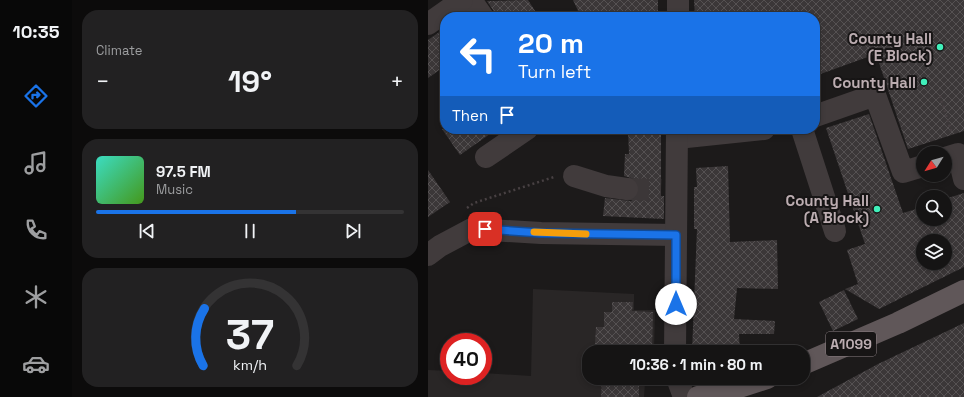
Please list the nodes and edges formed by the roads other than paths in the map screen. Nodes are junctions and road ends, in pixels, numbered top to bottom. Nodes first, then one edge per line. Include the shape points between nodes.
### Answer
1 (462, 0) edge
2 (470, 0) edge
3 (678, 0) edge
4 (445, 12) edge
5 (479, 12) edge
6 (678, 12) edge
7 (440, 16) edge
8 (428, 24) edge
9 (820, 114) edge
10 (520, 134) edge
11 (677, 134) edge
12 (804, 134) edge
13 (952, 156) edge
14 (486, 157) dead end
15 (916, 168) edge
16 (574, 176) road end
17 (964, 179) edge
18 (627, 189) tunnel mouth
19 (835, 231) dead end
20 (676, 235) junction
21 (428, 255) edge
22 (964, 291) edge
23 (676, 345) edge
24 (810, 361) edge
25 (680, 385) edge
26 (745, 385) edge
27 (684, 397) edge
28 (698, 397) edge

1 - 4 street
2 - 5 street
3 - 6 street
7 - 8 street
9 - 15 street via 875,95 903,172
10 - 14 street
11 - 20 street via 669,190
12 - 19 street
13 - 17 street via 958,154
16 - 18 street via 606,186
20 - 21 street via 472,229
20 - 23 street
22 - 24 main road, A1099
25 - 27 street
26 - 28 main road

